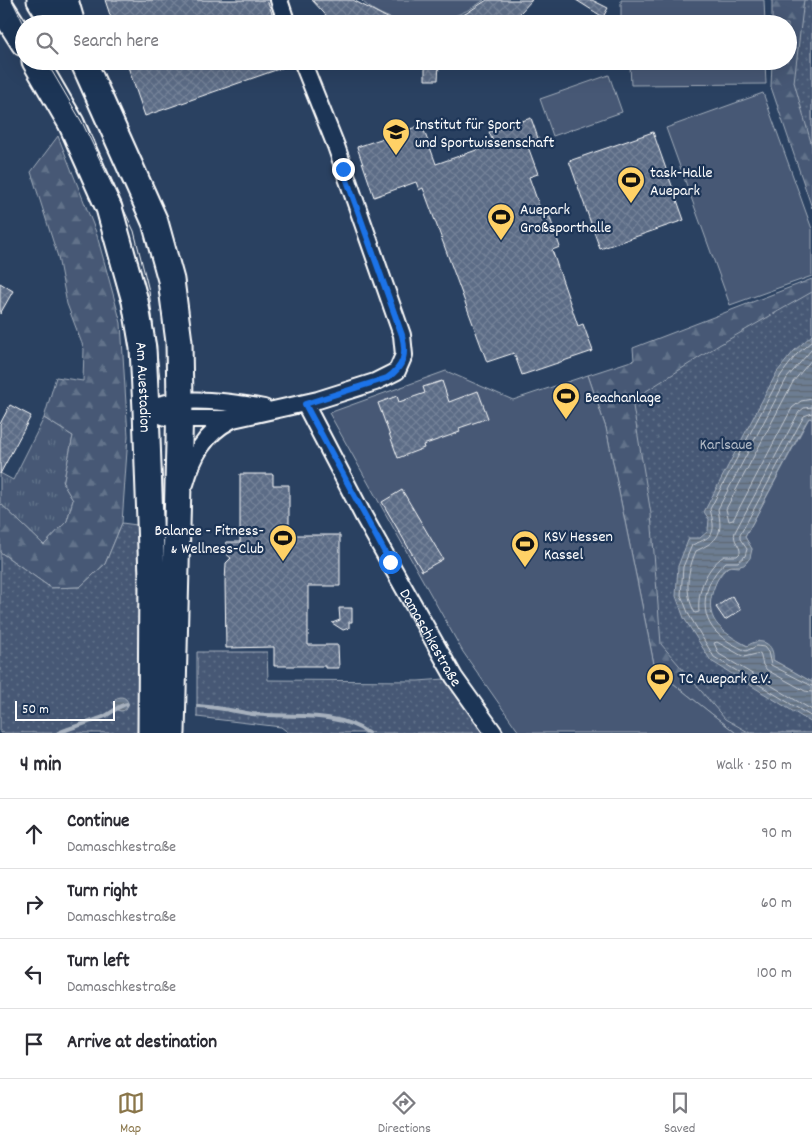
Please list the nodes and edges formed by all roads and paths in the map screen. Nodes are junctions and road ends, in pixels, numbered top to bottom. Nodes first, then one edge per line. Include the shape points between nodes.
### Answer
1 (40, 0) edge
2 (65, 0) edge
3 (279, 0) edge
4 (0, 5) edge
5 (49, 15) edge
6 (69, 15) edge
7 (284, 15) edge
8 (15, 29) edge
9 (40, 70) edge
10 (87, 70) edge
11 (306, 70) edge
12 (305, 404) junction
13 (146, 410) junction
14 (180, 410) junction
15 (271, 410) junction
16 (234, 419) junction
17 (176, 515) junction
18 (151, 733) edge
19 (172, 733) edge
20 (494, 733) edge

1 - 5 main road
2 - 6 main road
3 - 7 street
4 - 8 main road
9 - 13 main road, Am Auestadion via 71,123 118,235 135,301
10 - 14 main road, Am Auestadion via 155,222 171,280 179,342
11 - 12 street via 361,215 404,345 402,363 387,378
12 - 15 street
12 - 20 street, Damaschkestraße via 454,677
13 - 14 street
13 - 18 main road, Am Auestadion via 152,576
14 - 15 street via 236,404
14 - 16 street
14 - 17 main road, Am Auestadion
15 - 16 street
16 - 17 street, Am Auestadion via 220,426 202,443 189,469
17 - 19 main road, Am Auestadion

